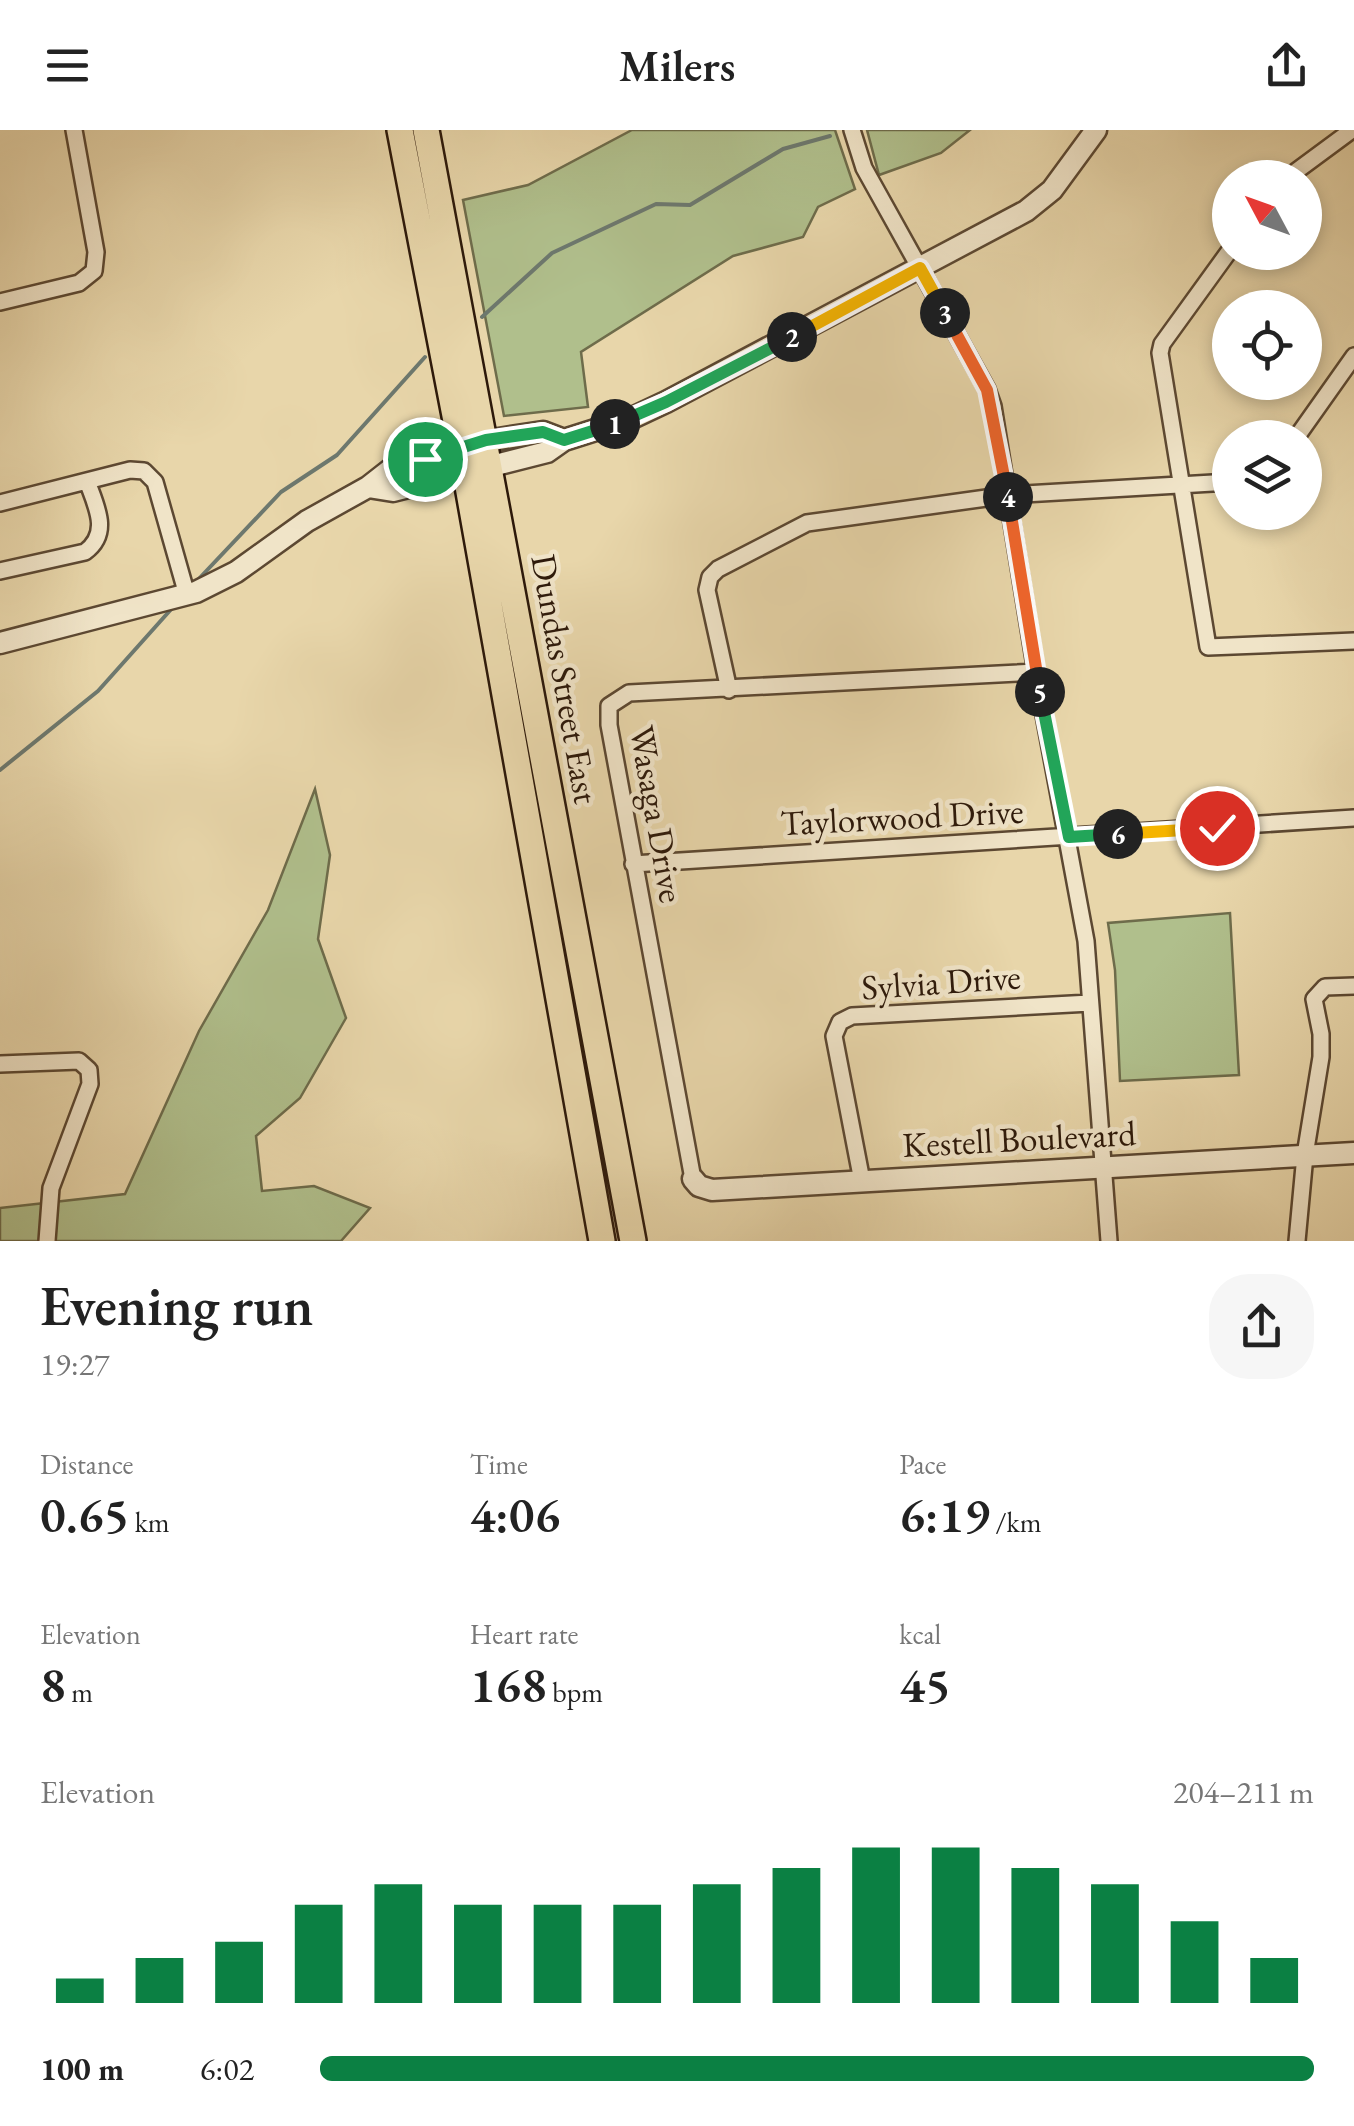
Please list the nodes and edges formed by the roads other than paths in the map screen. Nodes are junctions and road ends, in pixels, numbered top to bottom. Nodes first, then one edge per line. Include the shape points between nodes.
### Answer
1 (74, 130) edge
2 (400, 130) edge
3 (426, 130) edge
4 (852, 130) edge
5 (1096, 130) edge
6 (1352, 130) edge
7 (1311, 160) edge
8 (920, 268) junction
9 (1216, 270) edge
10 (0, 302) edge
11 (1354, 356) edge
12 (1309, 420) edge
13 (476, 456) junction
14 (87, 481) junction
15 (1212, 483) edge
16 (1183, 485) junction
17 (1008, 495) junction
18 (0, 503) edge
19 (0, 571) edge
20 (187, 595) junction
21 (1354, 641) edge
22 (0, 643) edge
23 (1036, 672) junction
24 (729, 690) junction
25 (1354, 818) edge
26 (1069, 837) junction
27 (633, 864) junction
28 (1354, 986) edge
29 (1090, 1004) junction
30 (0, 1064) edge
31 (1354, 1153) edge
32 (1305, 1155) junction
33 (1105, 1167) junction
34 (693, 1179) joint
35 (862, 1181) junction
36 (47, 1241) edge
37 (602, 1241) edge
38 (633, 1241) edge
39 (1109, 1241) edge
40 (1297, 1241) edge

1 - 10 street via 94,271 78,283
2 - 13 main road, Dundas Street East
3 - 13 main road, Dundas Street East
4 - 8 street via 864,168
5 - 8 street via 1036,204
6 - 7 street
8 - 13 street via 630,419 547,452
8 - 17 street via 987,390
9 - 16 street via 1162,344
11 - 12 street
13 - 20 street via 391,469 236,572
13 - 37 main road, Dundas Street East
13 - 38 main road, Dundas Street East
14 - 18 street
14 - 19 street via 101,523 93,546
14 - 20 street via 130,470 156,482
15 - 16 street
16 - 17 street
16 - 21 street via 1208,648
17 - 23 street
17 - 24 street via 802,524 715,571 708,590
20 - 22 street
23 - 24 street, Wasaga Drive
23 - 26 street
24 - 27 street, Wasaga Drive via 629,693 610,706
25 - 26 street, Taylorwood Drive
26 - 27 street, Taylorwood Drive
26 - 29 street
27 - 34 street, Wasaga Drive
28 - 32 street via 1325,986 1314,999 1321,1056
29 - 33 street
29 - 35 street, Sylvia Drive via 844,1018 834,1036
30 - 36 street via 80,1061 89,1070 90,1084 51,1188
31 - 32 street, Kestell Boulevard
32 - 33 street, Kestell Boulevard
32 - 40 street
33 - 35 street, Kestell Boulevard
33 - 39 street
34 - 35 street, Kestell Boulevard via 712,1190

